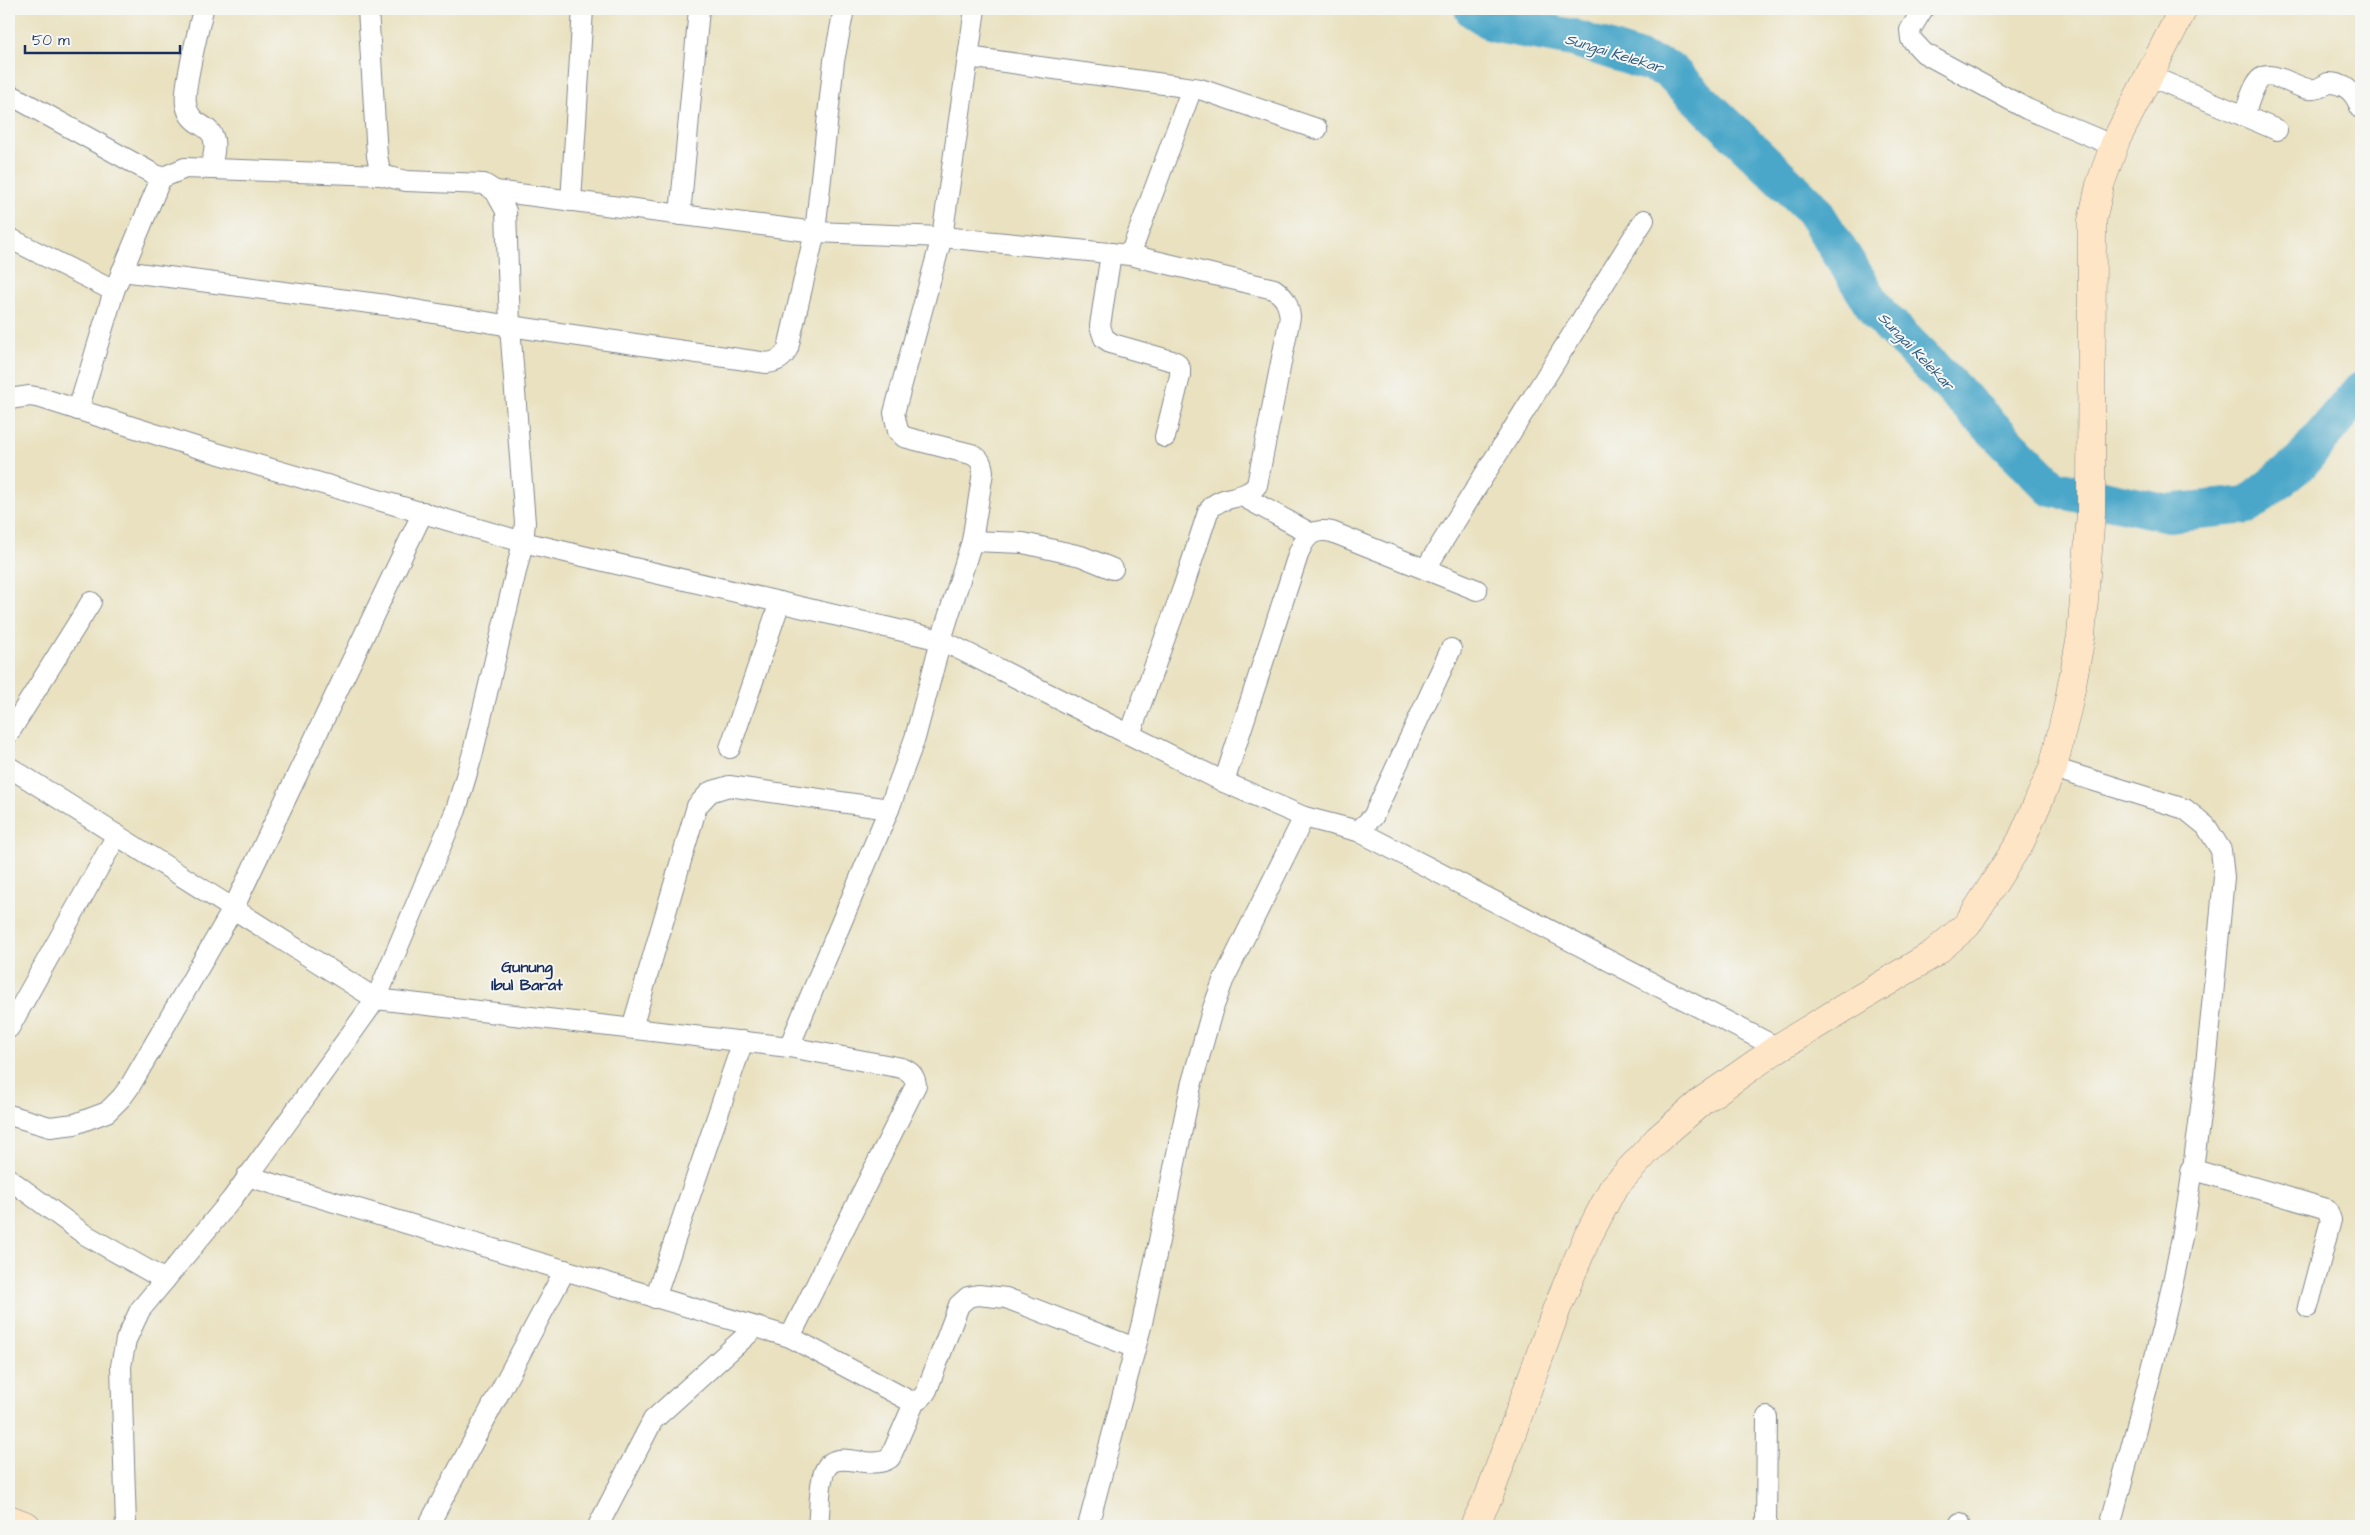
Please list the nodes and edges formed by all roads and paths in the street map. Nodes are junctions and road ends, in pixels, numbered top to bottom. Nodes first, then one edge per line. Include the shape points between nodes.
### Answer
1 (203, 9) edge
2 (368, 9) edge
3 (583, 9) edge
4 (699, 9) edge
5 (844, 9) edge
6 (974, 9) edge
7 (1923, 9) edge
8 (2183, 9) edge
9 (968, 57) junction
10 (2150, 76) junction
11 (1192, 88) junction
12 (9, 94) edge
13 (2361, 109) edge
14 (2244, 116) junction
15 (1317, 130) dead end
16 (2277, 130) dead end
17 (2114, 146) junction
18 (210, 169) junction
19 (381, 174) junction
20 (161, 178) junction
21 (495, 191) junction
22 (571, 201) junction
23 (680, 214) junction
24 (1644, 220) dead end
25 (815, 232) junction
26 (942, 237) junction
27 (9, 238) edge
28 (1120, 254) junction
29 (122, 271) junction
30 (114, 291) junction
31 (510, 326) junction
32 (9, 399) edge
33 (78, 410) junction
34 (1165, 437) dead end
35 (1242, 496) junction
36 (423, 512) junction
37 (1310, 533) junction
38 (972, 541) junction
39 (523, 542) junction
40 (1426, 568) junction
41 (1113, 569) dead end
42 (1477, 590) dead end
43 (91, 602) dead end
44 (780, 602) junction
45 (941, 640) junction
46 (1451, 649) dead end
47 (9, 733) edge
48 (1130, 734) junction
49 (730, 748) dead end
50 (9, 767) edge
51 (2053, 768) junction
52 (1224, 782) junction
53 (889, 809) junction
54 (1304, 817) junction
55 (1358, 831) junction
56 (117, 835) junction
57 (233, 909) junction
58 (376, 999) junction
59 (9, 1028) edge
60 (632, 1028) junction
61 (743, 1041) junction
62 (789, 1047) junction
63 (1778, 1048) junction
64 (9, 1115) edge
65 (2192, 1170) junction
66 (247, 1176) junction
67 (9, 1179) edge
68 (565, 1270) junction
69 (165, 1280) junction
70 (655, 1298) junction
71 (2308, 1307) dead end
72 (756, 1326) junction
73 (790, 1336) junction
74 (1135, 1348) junction
75 (915, 1401) junction
76 (1766, 1416) dead end
77 (9, 1519) edge
78 (27, 1526) edge
79 (126, 1526) edge
80 (428, 1526) edge
81 (598, 1526) edge
82 (818, 1526) edge
83 (1088, 1526) edge
84 (1474, 1526) edge
85 (1766, 1526) edge
86 (2110, 1526) edge

1 - 18 street via 185,102 192,119 214,137 216,147
2 - 19 street
3 - 22 street
4 - 23 street
5 - 25 street via 834,61
6 - 9 street
7 - 17 street via 1910,30 1910,39 1924,53 2026,109
8 - 10 street
9 - 11 street
9 - 26 street
10 - 14 street
10 - 17 street
11 - 15 street via 1212,92
11 - 28 street
12 - 20 street
13 - 14 street via 2354,93 2340,85 2328,82 2308,89 2272,76 2257,81
14 - 16 street
17 - 51 street via 2092,221 2091,514 2080,636
18 - 19 street
18 - 20 street via 185,168
19 - 21 street via 406,181 484,184
20 - 29 street
21 - 22 street
21 - 31 street via 506,211
22 - 23 street
23 - 25 street
24 - 40 street
25 - 26 street
25 - 31 street via 788,348 786,354 775,362
26 - 28 street
26 - 38 street via 894,413 898,431 904,437 978,457 983,472
27 - 30 street
28 - 34 street via 1100,326 1104,338 1113,344 1176,362 1180,368
28 - 35 street via 1274,289 1288,304 1290,317 1257,484
29 - 30 street
29 - 31 street via 386,305
30 - 33 street
31 - 39 street via 525,523
32 - 33 street via 30,396
33 - 36 street
35 - 37 street
35 - 48 street via 1220,500 1212,504 1208,512
36 - 39 street
36 - 57 street
37 - 40 street via 1318,530 1332,532
37 - 52 street via 1299,552
38 - 41 street via 1023,543 1081,556
38 - 45 street
39 - 44 street
39 - 58 street via 456,810
40 - 42 street
43 - 47 street
44 - 45 street
44 - 49 street
45 - 48 street
45 - 53 street via 914,738
46 - 55 street via 1373,817
48 - 52 street
50 - 56 street
51 - 63 street via 2021,841 1967,925 1932,954
51 - 65 street via 2185,809 2206,826 2221,850 2223,886 2207,1064
52 - 54 street
53 - 60 street via 729,786 710,792 697,806
53 - 62 street
54 - 55 street
54 - 74 street via 1223,981 1212,1011 1191,1086
55 - 63 street
56 - 57 street
56 - 59 street
57 - 58 street
57 - 64 street via 130,1086 113,1107 75,1124 50,1127
58 - 60 street
58 - 66 street
60 - 61 street
61 - 62 street
61 - 70 street
62 - 73 street via 902,1068 909,1071 916,1085
63 - 84 street via 1702,1101 1658,1139 1613,1188 1561,1299 1489,1496
65 - 71 street via 2327,1209 2331,1220
65 - 86 street via 2171,1290
66 - 68 street
66 - 69 street
67 - 69 street via 84,1234
68 - 70 street
68 - 80 street
69 - 79 street via 140,1310 126,1340 121,1366
70 - 72 street
72 - 73 street
72 - 81 street via 653,1420
73 - 75 street
74 - 75 street via 1006,1298 968,1297 959,1305 927,1390 922,1398
74 - 83 street
75 - 82 street via 890,1458 883,1463 870,1464 841,1458 825,1470
76 - 85 street
77 - 78 street

